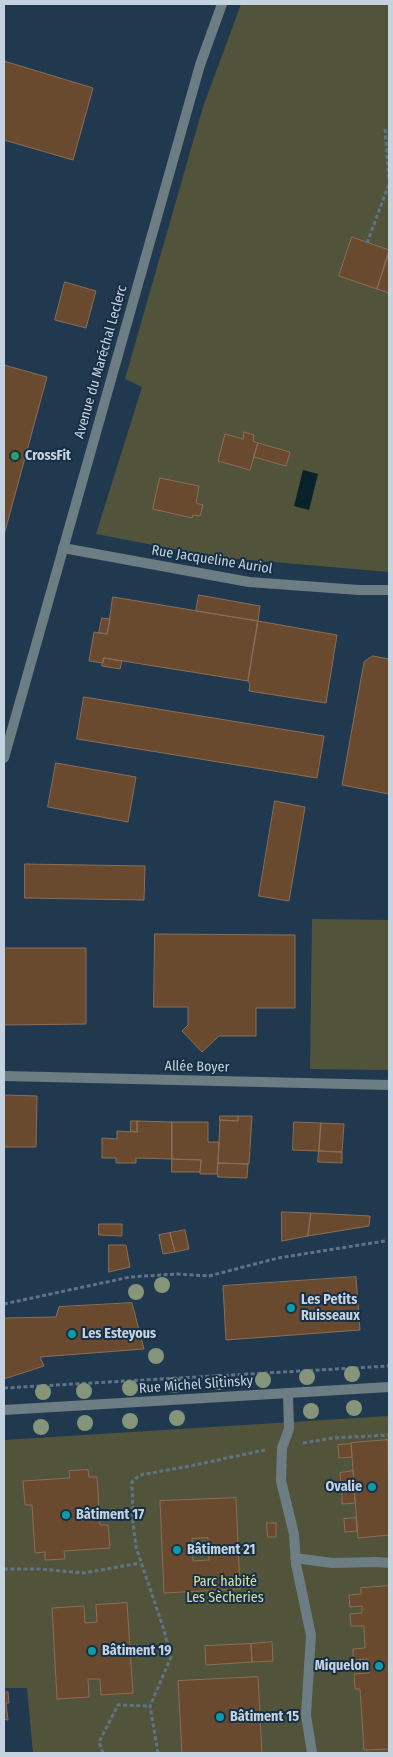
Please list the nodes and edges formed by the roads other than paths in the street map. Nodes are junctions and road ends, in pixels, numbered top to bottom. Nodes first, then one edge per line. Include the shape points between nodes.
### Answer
1 (222, 4) edge
2 (63, 548) junction
3 (389, 590) edge
4 (4, 758) edge
5 (4, 1076) edge
6 (389, 1085) edge
7 (389, 1387) edge
8 (288, 1393) junction
9 (4, 1410) edge
10 (296, 1558) junction
11 (389, 1563) edge
12 (312, 1753) edge

1 - 2 street, Avenue du Maréchal Leclerc via 200,65
2 - 3 street, Rue Jacqueline Auriol via 248,582
2 - 4 street, Avenue du Maréchal Leclerc
5 - 6 street, Allée Boyer
7 - 8 street, Rue Michel Slitinsky
8 - 9 street, Rue Michel Slitinsky
8 - 10 street via 290,1428 282,1448 281,1481 294,1534
10 - 11 street via 332,1563
10 - 12 street via 311,1635 306,1715

